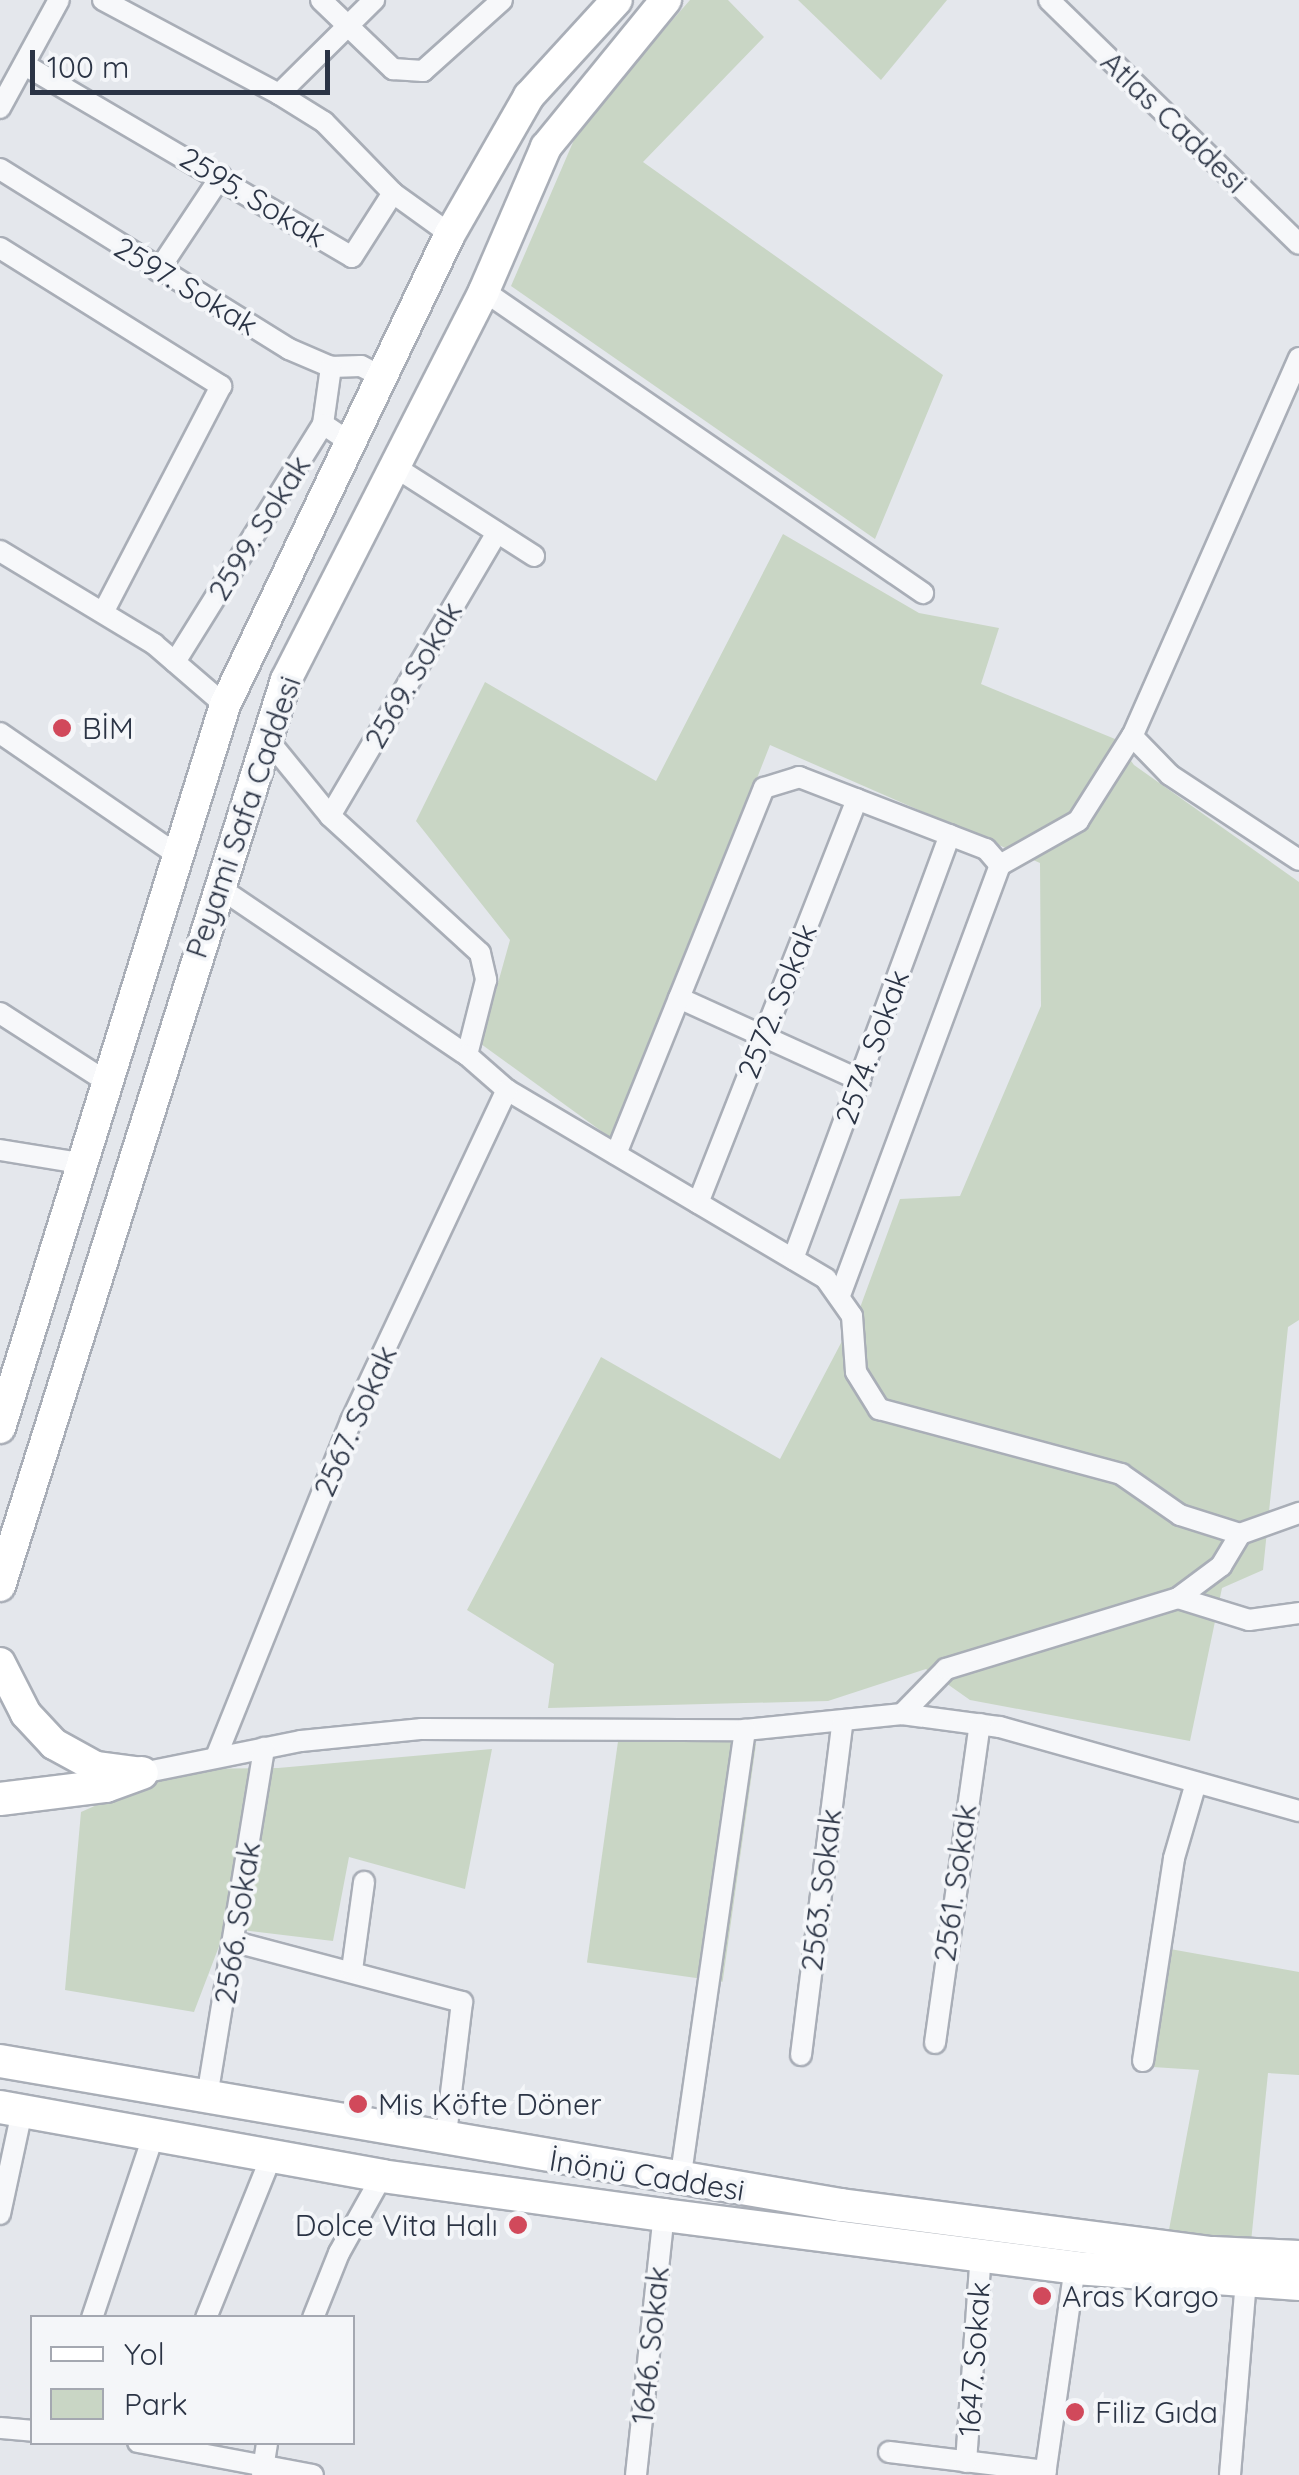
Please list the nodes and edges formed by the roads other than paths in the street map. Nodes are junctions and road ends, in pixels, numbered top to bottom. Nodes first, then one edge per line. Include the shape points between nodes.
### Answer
1 (59, 0) edge
2 (103, 0) edge
3 (321, 0) edge
4 (374, 0) edge
5 (502, 0) edge
6 (617, 0) edge
7 (666, 0) edge
8 (1049, 0) edge
9 (350, 23) junction
10 (25, 65) junction
11 (279, 94) junction
12 (0, 108) edge
13 (0, 169) edge
14 (221, 176) junction
15 (393, 193) junction
16 (450, 234) junction
17 (1299, 244) edge
18 (0, 248) edge
19 (158, 271) junction
20 (484, 291) junction
21 (1299, 358) edge
22 (331, 367) junction
23 (383, 377) junction
24 (323, 424) junction
25 (354, 445) junction
26 (395, 466) junction
27 (497, 533) junction
28 (0, 550) edge
29 (534, 556) dead end
30 (923, 593) dead end
31 (104, 611) junction
32 (176, 662) junction
33 (225, 705) junction
34 (0, 734) edge
35 (264, 735) junction
36 (1132, 736) junction
37 (856, 800) junction
38 (330, 816) junction
39 (950, 835) junction
40 (176, 854) junction
41 (1299, 860) edge
42 (1000, 865) junction
43 (217, 886) junction
44 (679, 998) junction
45 (0, 1013) edge
46 (763, 1036) junction
47 (467, 1055) junction
48 (104, 1080) junction
49 (860, 1080) junction
50 (507, 1090) junction
51 (0, 1150) edge
52 (616, 1154) junction
53 (79, 1162) junction
54 (698, 1203) junction
55 (793, 1260) junction
56 (839, 1297) junction
57 (0, 1428) edge
58 (1299, 1513) edge
59 (1240, 1534) junction
60 (0, 1586) edge
61 (1178, 1598) junction
62 (1299, 1613) edge
63 (0, 1663) edge
64 (902, 1714) junction
65 (842, 1724) junction
66 (980, 1724) junction
67 (745, 1730) junction
68 (264, 1748) junction
69 (216, 1757) junction
70 (142, 1773) junction
71 (1196, 1784) junction
72 (0, 1800) edge
73 (1299, 1811) edge
74 (364, 1882) dead end
75 (235, 1942) junction
76 (352, 1970) junction
77 (935, 2043) dead end
78 (801, 2055) dead end
79 (0, 2061) edge
80 (1143, 2061) dead end
81 (207, 2097) junction
82 (11, 2109) edge
83 (153, 2138) junction
84 (445, 2142) junction
85 (272, 2157) junction
86 (382, 2176) junction
87 (680, 2181) junction
88 (0, 2214) edge
89 (664, 2215) junction
90 (981, 2256) junction
91 (1299, 2257) edge
92 (1074, 2268) junction
93 (1252, 2283) junction
94 (1299, 2284) edge
95 (1299, 2303) edge
96 (93, 2315) edge
97 (207, 2315) edge
98 (314, 2315) edge
99 (0, 2428) edge
100 (30, 2431) edge
101 (157, 2445) edge
102 (266, 2445) edge
103 (888, 2452) dead end
104 (966, 2462) junction
105 (209, 2466) edge
106 (262, 2471) edge
107 (1045, 2473) edge
108 (313, 2475) edge
109 (636, 2475) edge
110 (1230, 2475) edge

1 - 10 street
2 - 11 street
3 - 9 street
4 - 9 street
5 - 9 street via 423,71 393,69
6 - 16 main road, Peyami Safa Caddesi via 529,96
7 - 20 main road, Peyami Safa Caddesi via 546,147
8 - 17 street, Atlas Caddesi
9 - 11 street
10 - 12 street
10 - 14 street, 2595. Sokak
11 - 15 street via 324,122
13 - 19 street, 2597. Sokak
14 - 15 street, 2595. Sokak via 352,257
14 - 19 street
15 - 16 street
16 - 23 main road, Peyami Safa Caddesi
18 - 31 street via 221,386
19 - 22 street, 2597. Sokak
20 - 26 main road, Peyami Safa Caddesi
20 - 30 street
21 - 36 street
22 - 23 street, 2597. Sokak via 362,366
22 - 24 street
23 - 25 main road, Peyami Safa Caddesi
24 - 25 street, 2599. Sokak
24 - 32 street, 2599. Sokak
25 - 33 main road, Peyami Safa Caddesi
26 - 27 street
26 - 35 main road, Peyami Safa Caddesi
27 - 29 street
27 - 38 street, 2569. Sokak
28 - 31 street
31 - 32 street
32 - 33 street
33 - 40 main road, Peyami Safa Caddesi
34 - 40 street
35 - 38 street
35 - 43 main road, Peyami Safa Caddesi
36 - 41 street via 1170,775
36 - 42 street via 1078,822
37 - 39 street
37 - 44 street via 799,778 764,788
37 - 46 street, 2572. Sokak
38 - 47 street via 480,953 486,980
39 - 42 street via 986,849
39 - 49 street, 2574. Sokak
40 - 48 main road, Peyami Safa Caddesi
42 - 56 street
43 - 47 street
43 - 60 main road, Peyami Safa Caddesi
44 - 46 street
44 - 52 street
45 - 48 street
46 - 49 street
46 - 54 street, 2572. Sokak
47 - 50 street
48 - 53 main road, Peyami Safa Caddesi
49 - 55 street, 2574. Sokak
50 - 52 street
50 - 69 street, 2567. Sokak via 351,1421
51 - 53 street
52 - 54 street
53 - 57 main road, Peyami Safa Caddesi
54 - 55 street
55 - 56 street via 826,1278
56 - 59 street via 852,1316 856,1372 880,1410 1121,1474 1180,1515
58 - 59 street
59 - 61 street via 1221,1566
61 - 62 street via 1248,1620
61 - 64 street via 946,1669
63 - 70 main road via 26,1714 54,1744 96,1767
64 - 65 street
64 - 66 street
65 - 67 street
65 - 78 street, 2563. Sokak
66 - 71 street
66 - 77 street, 2561. Sokak
67 - 68 street via 422,1729
67 - 87 street
68 - 69 street
68 - 75 street, 2566. Sokak
69 - 70 street
70 - 72 main road via 106,1786
71 - 73 street
71 - 80 street via 1174,1858
74 - 76 street
75 - 76 street
75 - 81 street, 2566. Sokak
76 - 84 street via 462,2002
79 - 81 main road, İnönü Caddesi
81 - 84 main road, İnönü Caddesi
82 - 83 main road, İnönü Caddesi
82 - 88 street
83 - 85 main road, İnönü Caddesi
83 - 96 street
84 - 87 main road, İnönü Caddesi
85 - 86 main road, İnönü Caddesi
85 - 97 street
86 - 89 main road, İnönü Caddesi
86 - 98 street via 338,2253
87 - 91 main road, İnönü Caddesi via 1213,2253
89 - 90 main road, İnönü Caddesi
89 - 109 street, 1646. Sokak
90 - 92 main road, İnönü Caddesi
90 - 104 street, 1647. Sokak
92 - 93 main road, İnönü Caddesi
92 - 107 street
93 - 94 main road, İnönü Caddesi
93 - 95 main road
93 - 110 street
99 - 100 street
101 - 105 street
102 - 106 street
103 - 104 street, 1647. Sokak
104 - 107 street, 1647. Sokak
105 - 106 street
106 - 108 street

